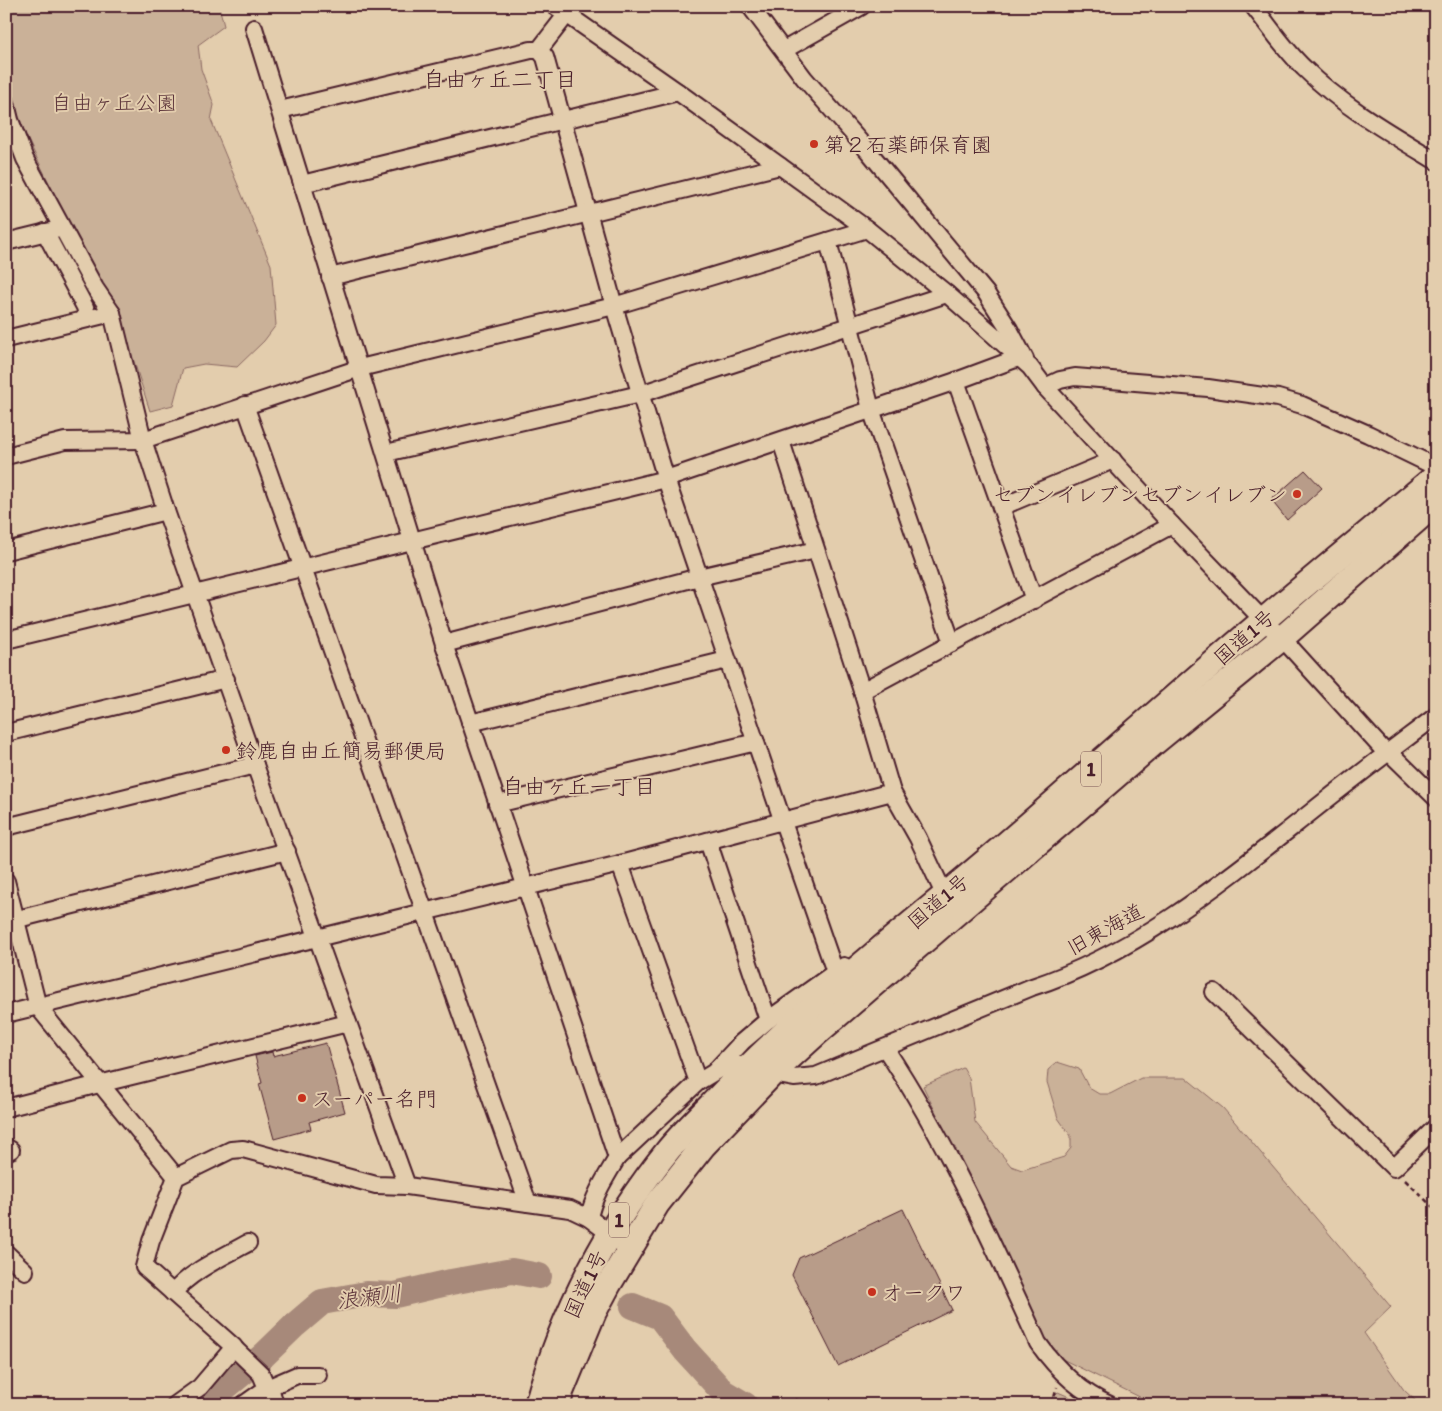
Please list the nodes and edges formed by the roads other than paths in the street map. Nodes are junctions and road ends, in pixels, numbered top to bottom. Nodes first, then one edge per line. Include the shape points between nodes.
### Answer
1 (750, 6) edge
2 (862, 6) edge
3 (1253, 6) edge
4 (561, 10) edge
5 (254, 28) dead end
6 (539, 50) junction
7 (784, 50) junction
8 (678, 92) junction
9 (6, 103) edge
10 (280, 110) junction
11 (562, 120) junction
12 (1436, 161) edge
13 (780, 166) junction
14 (302, 184) junction
15 (589, 214) junction
16 (62, 228) junction
17 (867, 230) junction
18 (45, 232) junction
19 (828, 241) junction
20 (6, 242) edge
21 (330, 277) junction
22 (947, 294) junction
23 (614, 306) junction
24 (112, 313) junction
25 (88, 319) junction
26 (850, 326) junction
27 (6, 338) edge
28 (1024, 362) junction
29 (360, 368) junction
30 (956, 381) junction
31 (1045, 387) junction
32 (640, 394) junction
33 (245, 405) junction
34 (871, 409) junction
35 (143, 440) junction
36 (781, 441) junction
37 (386, 453) junction
38 (6, 456) edge
39 (1113, 460) junction
40 (1436, 468) edge
41 (1436, 476) edge
42 (666, 479) junction
43 (1436, 503) edge
44 (1001, 508) junction
45 (166, 511) junction
46 (1172, 525) junction
47 (413, 540) junction
48 (816, 550) junction
49 (6, 551) edge
50 (302, 568) junction
51 (699, 577) junction
52 (197, 594) junction
53 (1034, 600) junction
54 (1263, 620) junction
55 (1282, 638) junction
56 (6, 640) edge
57 (444, 644) junction
58 (952, 644) junction
59 (727, 660) junction
60 (226, 679) junction
61 (862, 691) junction
62 (1436, 716) edge
63 (470, 723) junction
64 (6, 733) edge
65 (756, 742) junction
66 (1388, 753) junction
67 (255, 765) junction
68 (892, 792) junction
69 (1436, 798) edge
70 (497, 804) junction
71 (782, 822) junction
72 (6, 827) edge
73 (708, 841) junction
74 (287, 851) junction
75 (620, 864) junction
76 (6, 881) edge
77 (525, 887) junction
78 (945, 896) junction
79 (424, 912) junction
80 (11, 920) edge
81 (916, 920) junction
82 (319, 939) junction
83 (835, 972) junction
84 (1214, 992) dead end
85 (38, 1007) junction
86 (6, 1014) edge
87 (768, 1020) junction
88 (348, 1023) junction
89 (885, 1048) junction
90 (749, 1065) junction
91 (714, 1072) junction
92 (772, 1074) junction
93 (698, 1082) junction
94 (99, 1084) junction
95 (6, 1108) edge
96 (1436, 1127) edge
97 (617, 1158) junction
98 (176, 1177) junction
99 (407, 1186) junction
100 (528, 1203) junction
101 (589, 1218) junction
102 (609, 1234) junction
103 (248, 1243) dead end
104 (630, 1249) junction
105 (6, 1254) edge
106 (25, 1271) dead end
107 (173, 1293) junction
108 (236, 1349) junction
109 (318, 1375) dead end
110 (266, 1383) junction
111 (175, 1405) edge
112 (243, 1405) edge
113 (275, 1405) edge
114 (537, 1405) edge
115 (558, 1405) edge
116 (1110, 1405) edge

1 - 7 street
2 - 7 street
3 - 12 street via 1304,68 1326,88 1378,126
4 - 6 street
4 - 8 street
5 - 10 street
6 - 10 street
6 - 11 street via 545,57
7 - 28 street via 804,78 986,293 1009,328
8 - 11 street
8 - 13 street
9 - 16 street via 25,158
10 - 14 street
11 - 14 street
11 - 15 street
13 - 15 street
13 - 17 street
14 - 21 street
15 - 21 street
15 - 23 street
16 - 18 street
16 - 24 street
17 - 19 street
17 - 22 street
18 - 20 street
18 - 25 street via 85,307
19 - 23 street
19 - 26 street
21 - 29 street
22 - 26 street
22 - 28 street
23 - 29 street
23 - 32 street
24 - 25 street
24 - 35 street
25 - 27 street
26 - 32 street
26 - 34 street
28 - 30 street
28 - 31 street
29 - 33 street
29 - 37 street
30 - 34 street
30 - 44 street
31 - 39 street
31 - 40 street via 1075,377 1208,388 1278,398 1368,434
32 - 37 street
32 - 42 street
33 - 35 street
33 - 50 street
34 - 36 street
34 - 58 street
35 - 38 street via 65,442
35 - 45 street
36 - 42 street
36 - 48 street
37 - 47 street
39 - 44 street
39 - 46 street
41 - 54 highway, 国道1号 / 1
42 - 47 street
42 - 51 street
43 - 55 highway, 国道1号 / 1
44 - 53 street
45 - 49 street
45 - 52 street
46 - 53 street
46 - 54 street
47 - 50 street
47 - 57 street
48 - 51 street
48 - 61 street
50 - 52 street
50 - 79 street
51 - 57 street
51 - 59 street
52 - 56 street
52 - 60 street
53 - 58 street
54 - 55 street
54 - 78 highway, 国道1号 / 1
55 - 66 street
55 - 92 highway, 国道1号 / 1 via 1154,743
57 - 63 street
58 - 61 street
59 - 63 street
59 - 65 street
60 - 64 street
60 - 67 street
61 - 68 street
62 - 66 street, 旧東海道
63 - 70 street
65 - 70 street
65 - 71 street
66 - 69 street
66 - 89 street, 旧東海道 via 1220,884 1111,954 1060,978
67 - 72 street
67 - 74 street
68 - 71 street
68 - 78 street
70 - 77 street
71 - 73 street
71 - 83 street
73 - 75 street
73 - 87 street
74 - 80 street
74 - 82 street
75 - 77 street
75 - 93 street
76 - 80 street
77 - 79 street
77 - 97 street
78 - 81 highway, 国道1号 / 1
79 - 82 street
79 - 100 street
80 - 85 street
81 - 83 street
81 - 90 highway, 国道1号 / 1
82 - 85 street
82 - 88 street
83 - 87 street
84 - 96 street via 1394,1168
85 - 86 street
85 - 94 street
87 - 91 street
88 - 94 street
88 - 99 street
89 - 92 street, 旧東海道 via 816,1076 794,1078
89 - 116 street via 913,1089 942,1143 1038,1343 1065,1376
90 - 91 street via 726,1065
90 - 92 street, 旧東海道
90 - 102 highway, 国道1号 / 1 via 670,1148
91 - 93 street
92 - 104 highway, 国道1号 / 1 via 703,1146 657,1204
93 - 97 street
94 - 95 street
94 - 98 street
97 - 101 street via 596,1196
98 - 99 street via 231,1150 243,1149 376,1185
98 - 107 street via 144,1267
99 - 100 street
100 - 101 street via 570,1209
101 - 102 street
102 - 104 street
102 - 114 highway, 国道1号 / 1 via 565,1327
103 - 107 street via 182,1283
104 - 115 highway, 国道1号 / 1 via 594,1312
105 - 106 street
107 - 108 street
108 - 110 street
108 - 111 street via 200,1387
109 - 110 street via 297,1375
110 - 112 street
110 - 113 street

